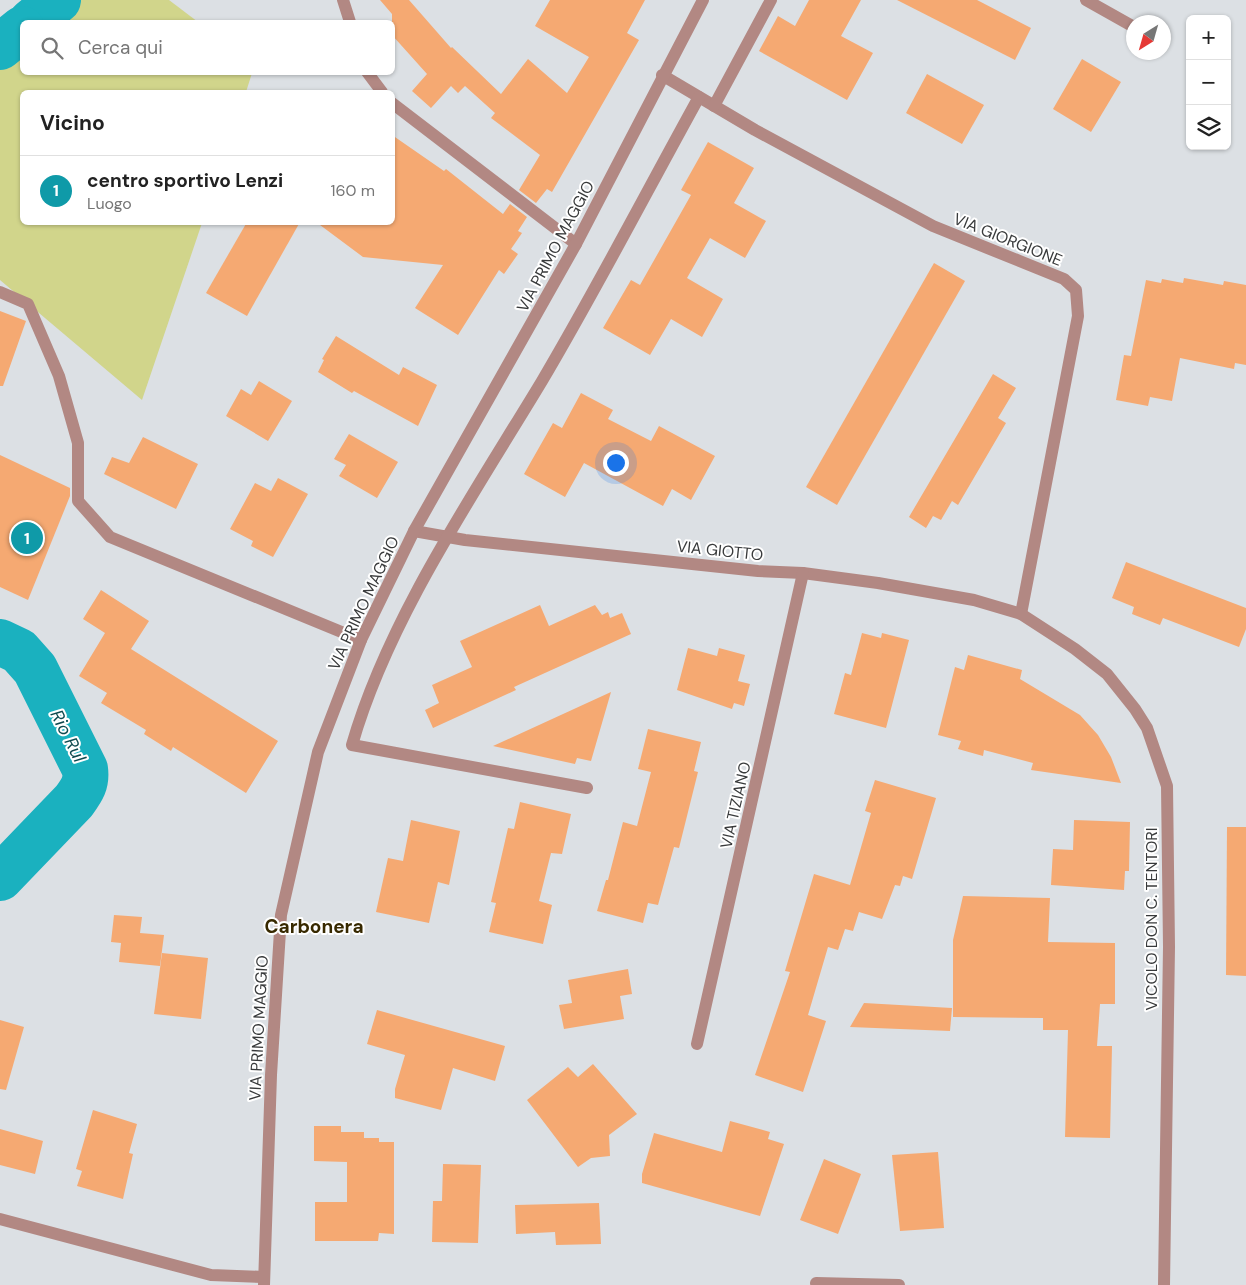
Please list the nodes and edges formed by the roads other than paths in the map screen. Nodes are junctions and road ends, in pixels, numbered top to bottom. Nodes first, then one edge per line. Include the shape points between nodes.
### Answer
1 (343, 0) edge
2 (703, 0) edge
3 (771, 0) edge
4 (1086, 0) edge
5 (349, 20) edge
6 (1126, 22) edge
7 (369, 75) edge
8 (662, 75) junction
9 (380, 90) edge
10 (699, 97) junction
11 (395, 105) edge
12 (714, 106) junction
13 (576, 244) junction
14 (0, 292) edge
15 (414, 531) junction
16 (448, 537) junction
17 (803, 573) junction
18 (1021, 614) junction
19 (362, 640) junction
20 (587, 788) dead end
21 (698, 1044) dead end
22 (0, 1219) edge
23 (264, 1281) edge
24 (816, 1282) dead end
25 (899, 1285) edge
26 (1164, 1285) edge

1 - 5 street
2 - 8 street, VIA PRIMO MAGGIO
3 - 12 street
4 - 6 street
7 - 9 street
8 - 10 street, VIA GIORGIONE
8 - 13 street, VIA PRIMO MAGGIO
10 - 12 street, VIA GIORGIONE
10 - 16 street via 546,374
11 - 13 street
12 - 18 street, VIA GIORGIONE via 933,226 1064,280 1076,290 1078,316
13 - 15 street, VIA PRIMO MAGGIO
14 - 19 street via 28,304 38,325 59,376 78,443 78,501 110,537
15 - 16 street, VIA GIOTTO
15 - 19 street, VIA PRIMO MAGGIO
16 - 17 street, VIA GIOTTO via 758,571
16 - 20 street via 393,638 352,745
17 - 18 street, VIA GIOTTO via 974,600
17 - 21 street, VIA TIZIANO
18 - 26 street, VICOLO DON C. TENTORI via 1107,674 1147,728 1167,786 1169,947
19 - 23 street, VIA PRIMO MAGGIO via 318,752 281,915 271,1075
22 - 23 street via 210,1275
24 - 25 street

